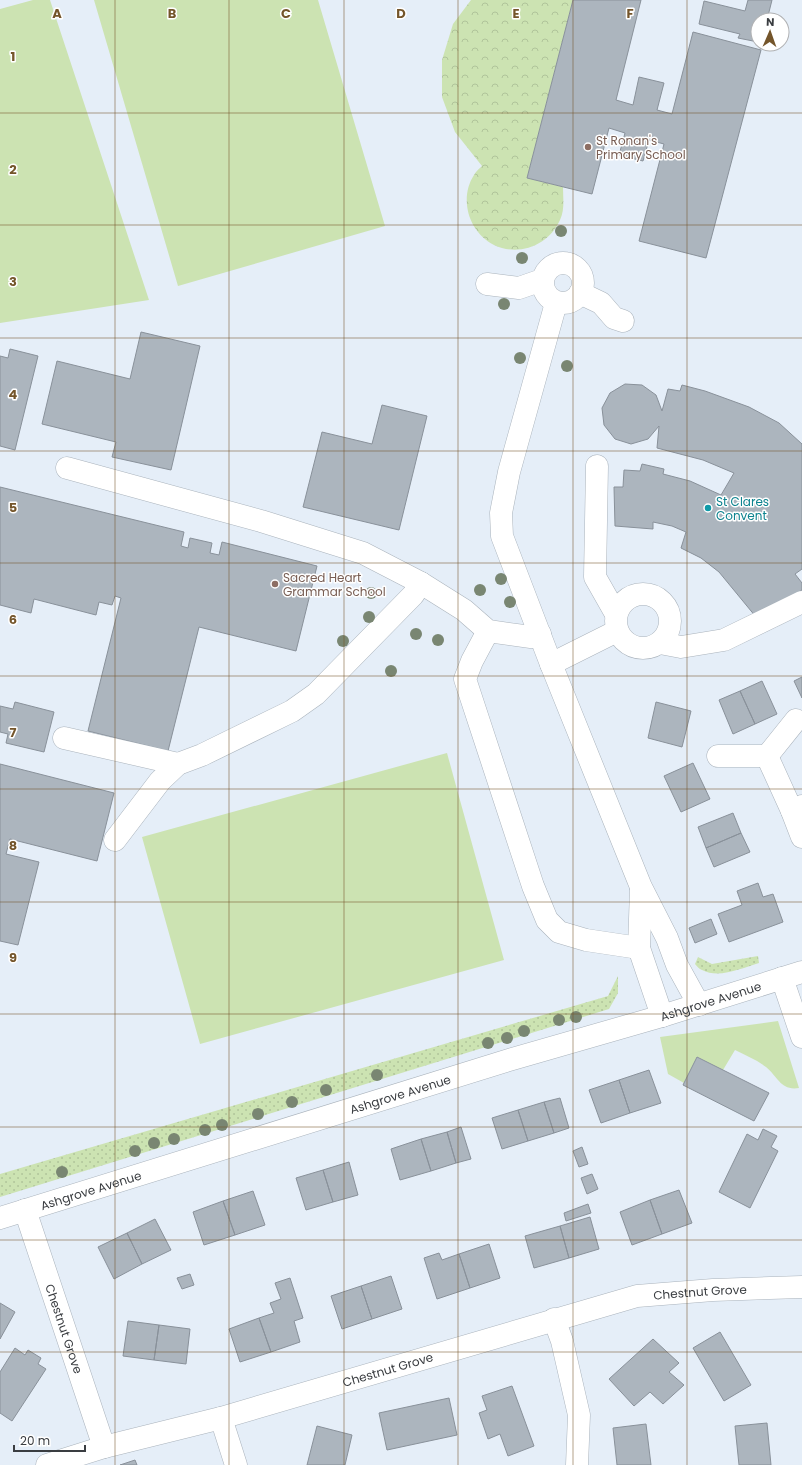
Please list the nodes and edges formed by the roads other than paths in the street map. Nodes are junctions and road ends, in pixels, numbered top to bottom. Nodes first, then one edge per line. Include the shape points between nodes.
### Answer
1 (542, 280) junction
2 (487, 284) dead end
3 (580, 293) junction
4 (556, 303) junction
5 (623, 321) dead end
6 (598, 466) dead end
7 (67, 468) dead end
8 (421, 583) junction
9 (802, 602) edge
10 (617, 622) junction
11 (488, 631) junction
12 (540, 634) junction
13 (660, 642) junction
14 (551, 664) junction
15 (796, 720) dead end
16 (64, 738) dead end
17 (718, 756) dead end
18 (767, 756) junction
19 (178, 764) junction
20 (797, 808) edge
21 (802, 837) edge
22 (115, 840) dead end
23 (641, 886) junction
24 (639, 948) junction
25 (792, 975) edge
26 (699, 1005) junction
27 (662, 1016) junction
28 (802, 1037) edge
29 (25, 1210) junction
30 (0, 1218) edge
31 (802, 1287) edge
32 (554, 1319) junction
33 (221, 1418) junction
34 (104, 1447) junction
35 (47, 1465) edge
36 (236, 1465) edge
37 (577, 1465) edge

1 - 2 street via 519,288
1 - 3 street via 553,265 566,263 581,274 583,287
1 - 4 street via 545,294
3 - 4 street via 570,302
3 - 5 street via 601,303 614,318
4 - 12 street via 509,472 501,513 502,536
6 - 10 street via 595,577
7 - 8 street via 261,521 363,553
8 - 11 street via 464,610
8 - 19 street via 413,595 316,694 292,711
9 - 13 street via 724,640 681,647
10 - 13 street via 628,644 644,649
10 - 13 street via 626,600 641,594 658,598 668,612 669,629
10 - 14 street
11 - 12 street via 531,637
11 - 24 street via 465,679 547,920 559,932 586,940
12 - 14 street
14 - 23 street
15 - 18 street
16 - 19 street
17 - 18 street
18 - 20 street
19 - 22 street via 160,781
20 - 21 street
23 - 24 street
23 - 26 street via 667,938 677,965
24 - 27 street
25 - 26 street, Ashgrove Avenue
25 - 28 street
26 - 27 street, Ashgrove Avenue
27 - 29 street, Ashgrove Avenue via 509,1060
29 - 30 street, Ashgrove Avenue
29 - 34 street, Chestnut Grove
31 - 32 street, Chestnut Grove via 637,1296
32 - 33 street, Chestnut Grove
32 - 37 street via 562,1341 579,1415
33 - 34 street, Chestnut Grove
33 - 36 street
34 - 35 street, Chestnut Grove

